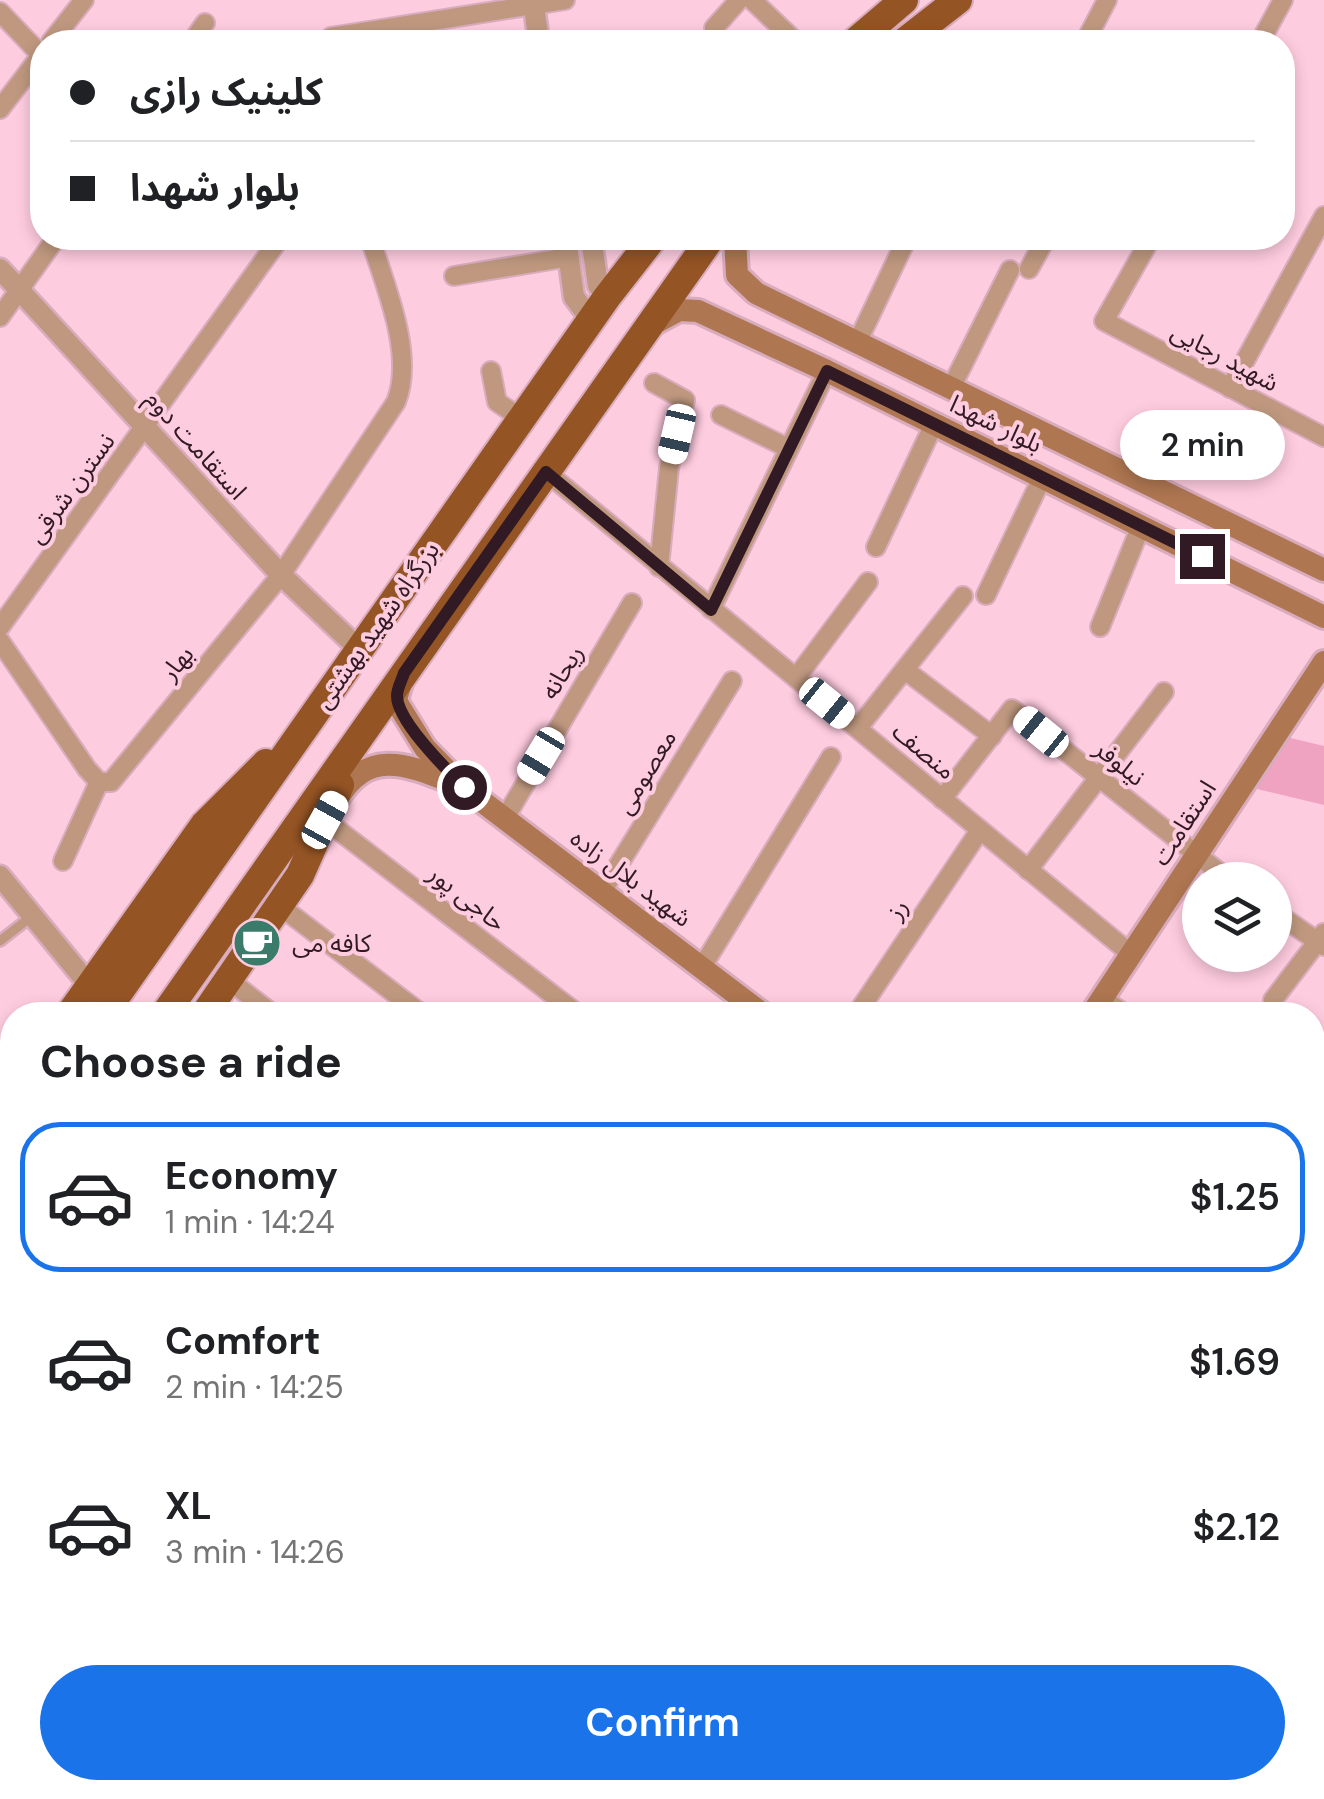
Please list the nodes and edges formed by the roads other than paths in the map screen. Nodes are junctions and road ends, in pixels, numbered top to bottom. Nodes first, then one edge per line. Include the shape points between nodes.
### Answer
1 (84, 0) edge
2 (564, 0) edge
3 (739, 0) edge
4 (752, 0) edge
5 (904, 0) edge
6 (958, 0) edge
7 (1107, 0) edge
8 (1284, 0) edge
9 (533, 2) edge
10 (0, 12) edge
11 (205, 23) dead end
12 (714, 28) dead end
13 (60, 30) edge
14 (200, 30) edge
15 (371, 30) edge
16 (537, 30) edge
17 (783, 30) edge
18 (870, 30) edge
19 (919, 30) edge
20 (1091, 30) edge
21 (1267, 30) edge
22 (30, 43) edge
23 (30, 70) edge
24 (0, 109) edge
25 (1324, 216) edge
26 (48, 250) edge
27 (272, 250) edge
28 (374, 250) edge
29 (555, 250) edge
30 (567, 250) edge
31 (593, 250) edge
32 (645, 250) edge
33 (702, 250) edge
34 (736, 250) edge
35 (901, 250) edge
36 (1036, 250) edge
37 (1144, 250) edge
38 (0, 269) edge
39 (454, 276) dead end
40 (20, 290) junction
41 (599, 309) junction
42 (0, 317) edge
43 (643, 334) junction
44 (857, 343) junction
45 (491, 371) dead end
46 (827, 371) junction
47 (654, 384) dead end
48 (951, 388) junction
49 (1230, 388) junction
50 (721, 415) dead end
51 (522, 419) junction
52 (934, 424) junction
53 (146, 428) junction
54 (1324, 437) edge
55 (788, 448) junction
56 (546, 472) junction
57 (1042, 478) junction
58 (1141, 526) junction
59 (876, 548) dead end
60 (659, 566) junction
61 (1324, 570) edge
62 (281, 575) junction
63 (868, 582) dead end
64 (986, 595) dead end
65 (962, 596) dead end
66 (632, 603) dead end
67 (711, 610) junction
68 (1324, 616) edge
69 (0, 627) edge
70 (1100, 627) dead end
71 (0, 641) edge
72 (360, 650) junction
73 (1324, 662) edge
74 (904, 670) junction
75 (404, 673) junction
76 (796, 678) junction
77 (732, 680) dead end
78 (1164, 692) dead end
79 (304, 728) junction
80 (858, 728) junction
81 (364, 732) junction
82 (992, 736) junction
83 (831, 757) dead end
84 (1099, 778) junction
85 (105, 782) junction
86 (464, 787) junction
87 (942, 799) junction
88 (505, 818) junction
89 (325, 820) junction
90 (980, 830) junction
91 (1196, 856) junction
92 (64, 860) dead end
93 (1204, 862) edge
94 (1028, 870) junction
95 (0, 876) edge
96 (604, 890) junction
97 (280, 906) junction
98 (32, 916) junction
99 (1292, 922) edge
100 (1322, 940) edge
101 (0, 942) edge
102 (1131, 954) junction
103 (702, 967) junction
104 (228, 980) junction
105 (90, 986) junction
106 (1272, 1000) dead end
107 (78, 1002) edge
108 (112, 1002) edge
109 (173, 1002) edge
110 (213, 1002) edge
111 (257, 1002) edge
112 (406, 1002) edge
113 (561, 1002) edge
114 (747, 1002) edge
115 (865, 1002) edge
116 (1099, 1002) edge

1 - 13 street
2 - 9 street
3 - 12 street
4 - 17 street
5 - 18 highway
6 - 19 highway
7 - 20 street
8 - 21 street
9 - 15 street
9 - 16 street
10 - 22 street
11 - 14 street
23 - 24 street
25 - 49 street
26 - 40 street
27 - 53 street, نسترن شرقی
28 - 62 street, بهار via 396,318 403,384
29 - 39 street
30 - 41 street via 574,298
31 - 41 street
32 - 41 highway, بزرگراه شهید بهشتی
33 - 43 highway, بزرگراه شهید بهشتی
34 - 44 main road, بلوار شهدا via 737,275 746,286
35 - 44 street
36 - 48 street
37 - 49 street, شهید رجایی via 1104,322
38 - 40 street, استقامت دوم
40 - 42 street
40 - 53 street, استقامت دوم
41 - 51 highway, بزرگراه شهید بهشتی
43 - 46 main road, بلوار شهدا via 669,314 698,311
43 - 56 highway, بزرگراه شهید بهشتی
44 - 48 main road, بلوار شهدا
45 - 51 street via 498,402
46 - 52 main road, بلوار شهدا
46 - 55 street
47 - 60 street via 685,400 669,468
48 - 61 main road, بلوار شهدا
49 - 54 street, شهید رجایی
50 - 55 street
51 - 72 highway, بزرگراه شهید بهشتی
52 - 57 main road, بلوار شهدا
52 - 59 street
53 - 62 street, استقامت دوم
53 - 69 street, نسترن شرقی
55 - 67 street
56 - 60 street, منصف
56 - 75 highway, بزرگراه شهید بهشتی
57 - 58 main road, بلوار شهدا
57 - 64 street
58 - 68 main road, بلوار شهدا
58 - 70 street
60 - 67 street, منصف
62 - 72 street, استقامت دوم
62 - 85 street, بهار
63 - 76 street
65 - 74 street
66 - 88 street, ریحانه
67 - 76 street, منصف
71 - 85 street
72 - 79 highway, بزرگراه شهید بهشتی
73 - 91 main road, استقامت
74 - 80 street
74 - 82 street
75 - 81 highway, بزرگراه شهید بهشتی
75 - 86 main road, شهید بلال زاده via 399,706 426,748
76 - 80 street, منصف
77 - 96 street, معصومی
78 - 84 street
79 - 105 highway via 214,813
79 - 108 highway, بزرگراه شهید بهشتی
80 - 87 street, منصف
81 - 89 highway
81 - 109 highway, بزرگراه شهید بهشتی
82 - 84 street, نیلوفر via 1012,709
82 - 87 street
83 - 103 street
84 - 91 street, نیلوفر
84 - 94 street
85 - 92 street, بهار
86 - 88 main road, شهید بلال زاده
86 - 89 main road, شهید بلال زاده via 383,763 345,787
87 - 90 street, منصف
88 - 96 main road, شهید بلال زاده
89 - 97 highway
89 - 113 street, حاجی پور
90 - 94 street, منصف
90 - 115 street, رز
91 - 93 street, نیلوفر
91 - 102 main road, استقامت
94 - 102 street, منصف
95 - 98 street
96 - 103 main road, شهید بلال زاده
97 - 104 highway
97 - 112 street
98 - 101 lane
98 - 105 street
99 - 100 street
100 - 106 street
102 - 116 main road, استقامت
103 - 114 main road, شهید بلال زاده
104 - 110 highway
104 - 111 street
105 - 107 highway

